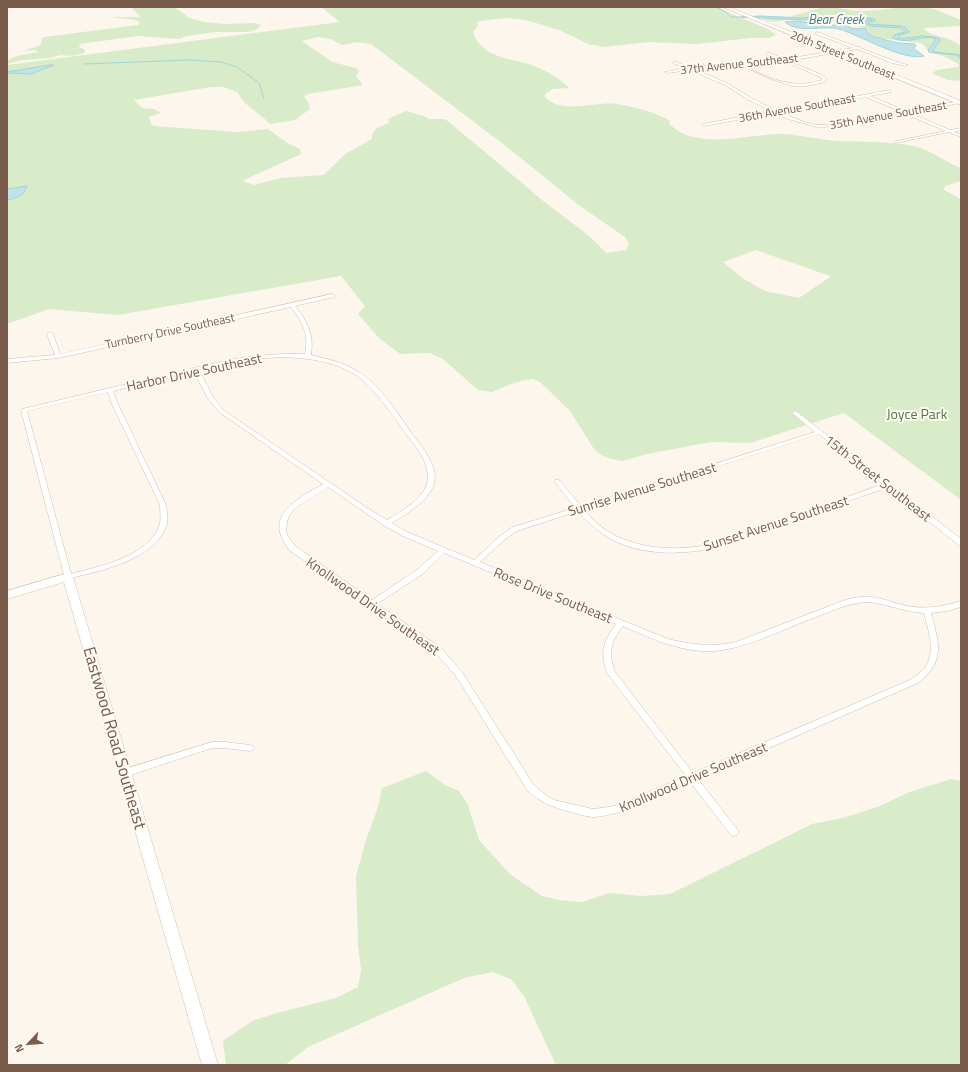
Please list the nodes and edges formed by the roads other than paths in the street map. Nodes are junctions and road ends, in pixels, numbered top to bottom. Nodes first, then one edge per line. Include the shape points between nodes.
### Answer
1 (725, 7) edge
2 (817, 33) dead end
3 (859, 48) junction
4 (835, 52) junction
5 (767, 53) dead end
6 (784, 60) junction
7 (674, 62) dead end
8 (742, 64) junction
9 (906, 66) dead end
10 (688, 69) junction
11 (667, 72) dead end
12 (890, 92) dead end
13 (866, 96) junction
14 (960, 103) edge
15 (777, 112) junction
16 (906, 113) junction
17 (704, 125) dead end
18 (961, 129) edge
19 (949, 131) junction
20 (961, 136) edge
21 (896, 142) dead end
22 (332, 296) dead end
23 (292, 304) junction
24 (50, 334) dead end
25 (58, 356) junction
26 (308, 356) junction
27 (7, 361) edge
28 (196, 370) junction
29 (110, 390) junction
30 (24, 410) joint
31 (795, 413) dead end
32 (820, 432) junction
33 (557, 481) dead end
34 (329, 484) junction
35 (887, 486) junction
36 (579, 508) junction
37 (387, 524) junction
38 (961, 543) edge
39 (443, 550) junction
40 (475, 563) junction
41 (68, 577) junction
42 (7, 595) edge
43 (372, 603) junction
44 (961, 604) edge
45 (927, 611) junction
46 (621, 623) junction
47 (250, 748) dead end
48 (126, 773) junction
49 (693, 778) junction
50 (734, 832) dead end
51 (210, 1065) edge

1 - 4 street, 20th Street Southeast
2 - 3 street
3 - 4 street, 37th Avenue Southeast
3 - 9 street
4 - 6 street, 37th Avenue Southeast
4 - 14 street, 20th Street Southeast
5 - 6 street
6 - 8 street, 37th Avenue Southeast
6 - 8 street via 819,75 824,81 802,86 785,85
7 - 10 street, 35th Avenue Southeast
8 - 10 street, 37th Avenue Southeast
10 - 11 street, 37th Avenue Southeast
10 - 15 street, 35th Avenue Southeast via 734,88
12 - 13 street, 36th Avenue Southeast
13 - 15 street, 36th Avenue Southeast
13 - 16 street
14 - 16 street, 35th Avenue Southeast
15 - 16 street, 35th Avenue Southeast via 817,126 841,125
15 - 17 street, 36th Avenue Southeast
16 - 19 street
18 - 19 street
19 - 20 street
19 - 21 street
22 - 23 street, Turnberry Drive Southeast
23 - 25 street, Turnberry Drive Southeast
23 - 26 street via 307,324 311,337
24 - 25 street
25 - 27 street, Turnberry Drive Southeast
26 - 28 street, Harbor Drive Southeast via 258,357
26 - 37 street, Harbor Drive Southeast via 340,364 370,383 429,462 432,478 424,495 416,504
28 - 29 street, Harbor Drive Southeast
28 - 34 street, Rose Drive Southeast via 210,397 221,410
29 - 30 street, Harbor Drive Southeast
29 - 41 street via 163,505 163,525 152,543 142,552 116,563
30 - 41 street, Eastwood Road Southeast
31 - 32 street, 15th Street Southeast
32 - 35 street, 15th Street Southeast
32 - 36 street, Sunrise Avenue Southeast
33 - 36 street, Sunset Avenue Southeast
34 - 37 street, Rose Drive Southeast
34 - 43 street, Knollwood Drive Southeast via 302,500 288,512 284,521 284,535 299,554
35 - 36 street, Sunset Avenue Southeast via 716,545 689,550 661,551 622,541 604,532
35 - 38 street, 15th Street Southeast
36 - 40 street, Sunrise Avenue Southeast via 515,529
37 - 39 street, Rose Drive Southeast
39 - 40 street, Rose Drive Southeast
39 - 43 street via 421,571
40 - 46 street, Rose Drive Southeast
41 - 42 street
41 - 48 street, Eastwood Road Southeast
43 - 49 street, Knollwood Drive Southeast via 436,649 449,662 459,674 522,777 530,787 552,803 593,813 609,811
44 - 45 street, Rose Drive Southeast
45 - 46 street, Rose Drive Southeast via 902,608 878,600 848,602 738,644 706,650 666,641
45 - 49 street, Knollwood Drive Southeast via 935,648 931,665 925,675
46 - 49 street via 610,639 606,652 611,673
47 - 48 street via 212,745
48 - 51 street, Eastwood Road Southeast
49 - 50 street

